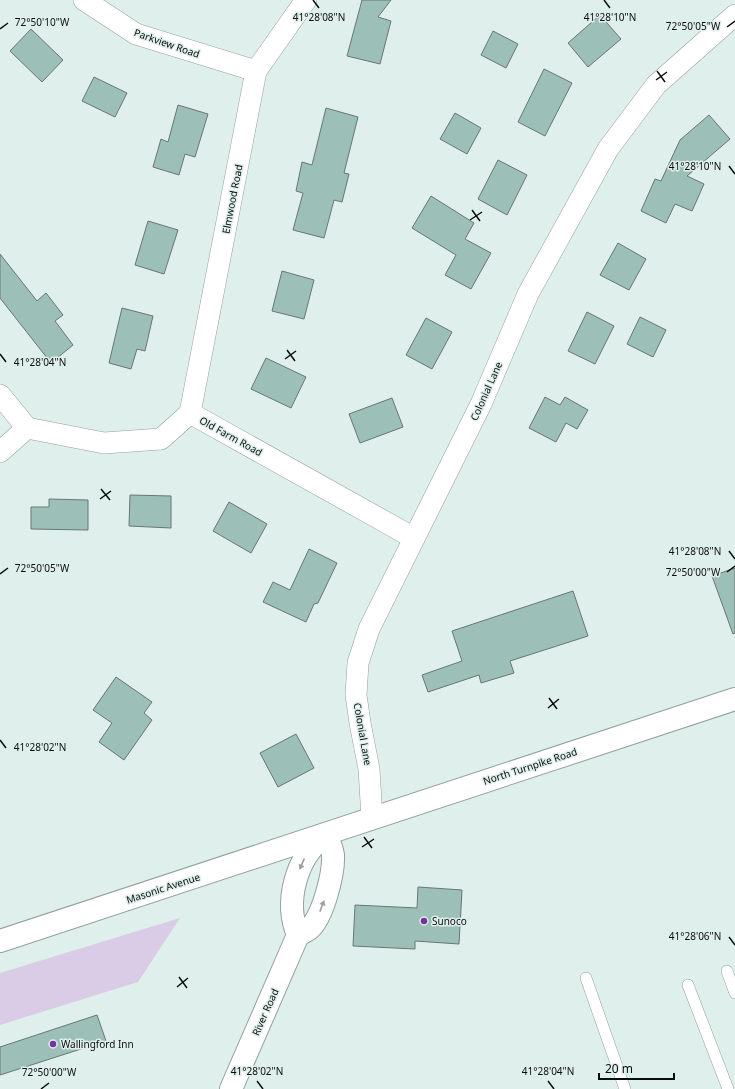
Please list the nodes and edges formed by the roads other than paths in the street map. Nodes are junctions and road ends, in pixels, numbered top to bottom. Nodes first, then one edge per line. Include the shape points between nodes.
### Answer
1 (84, 0) edge
2 (306, 0) edge
3 (735, 15) edge
4 (256, 71) junction
5 (0, 395) edge
6 (190, 413) junction
7 (27, 428) junction
8 (0, 452) edge
9 (414, 538) junction
10 (735, 699) edge
11 (372, 818) junction
12 (326, 834) junction
13 (298, 935) junction
14 (0, 941) edge
15 (727, 972) dead end
16 (586, 978) dead end
17 (688, 985) dead end
18 (735, 993) edge
19 (231, 1089) edge
20 (625, 1089) edge
21 (728, 1089) edge

1 - 4 street, Parkview Road via 136,34
2 - 4 street, Elmwood Road
3 - 9 street, Colonial Lane via 656,85 608,149 528,294 481,404
4 - 6 street, Elmwood Road
5 - 7 street
6 - 7 street, Old Farm Road via 161,439 104,443
6 - 9 street, Old Farm Road
7 - 8 street
9 - 11 street, Colonial Lane via 369,629 358,663 356,695 369,769
10 - 11 main road, North Turnpike Road
11 - 12 main road, North Turnpike Road
12 -> 13 main road via 305,856 294,887 293,922
13 -> 12 main road via 310,929 316,921 331,876 333,856
12 - 14 main road, Masonic Avenue
13 - 19 main road, River Road
15 - 18 lane
16 - 20 lane
17 - 21 lane

